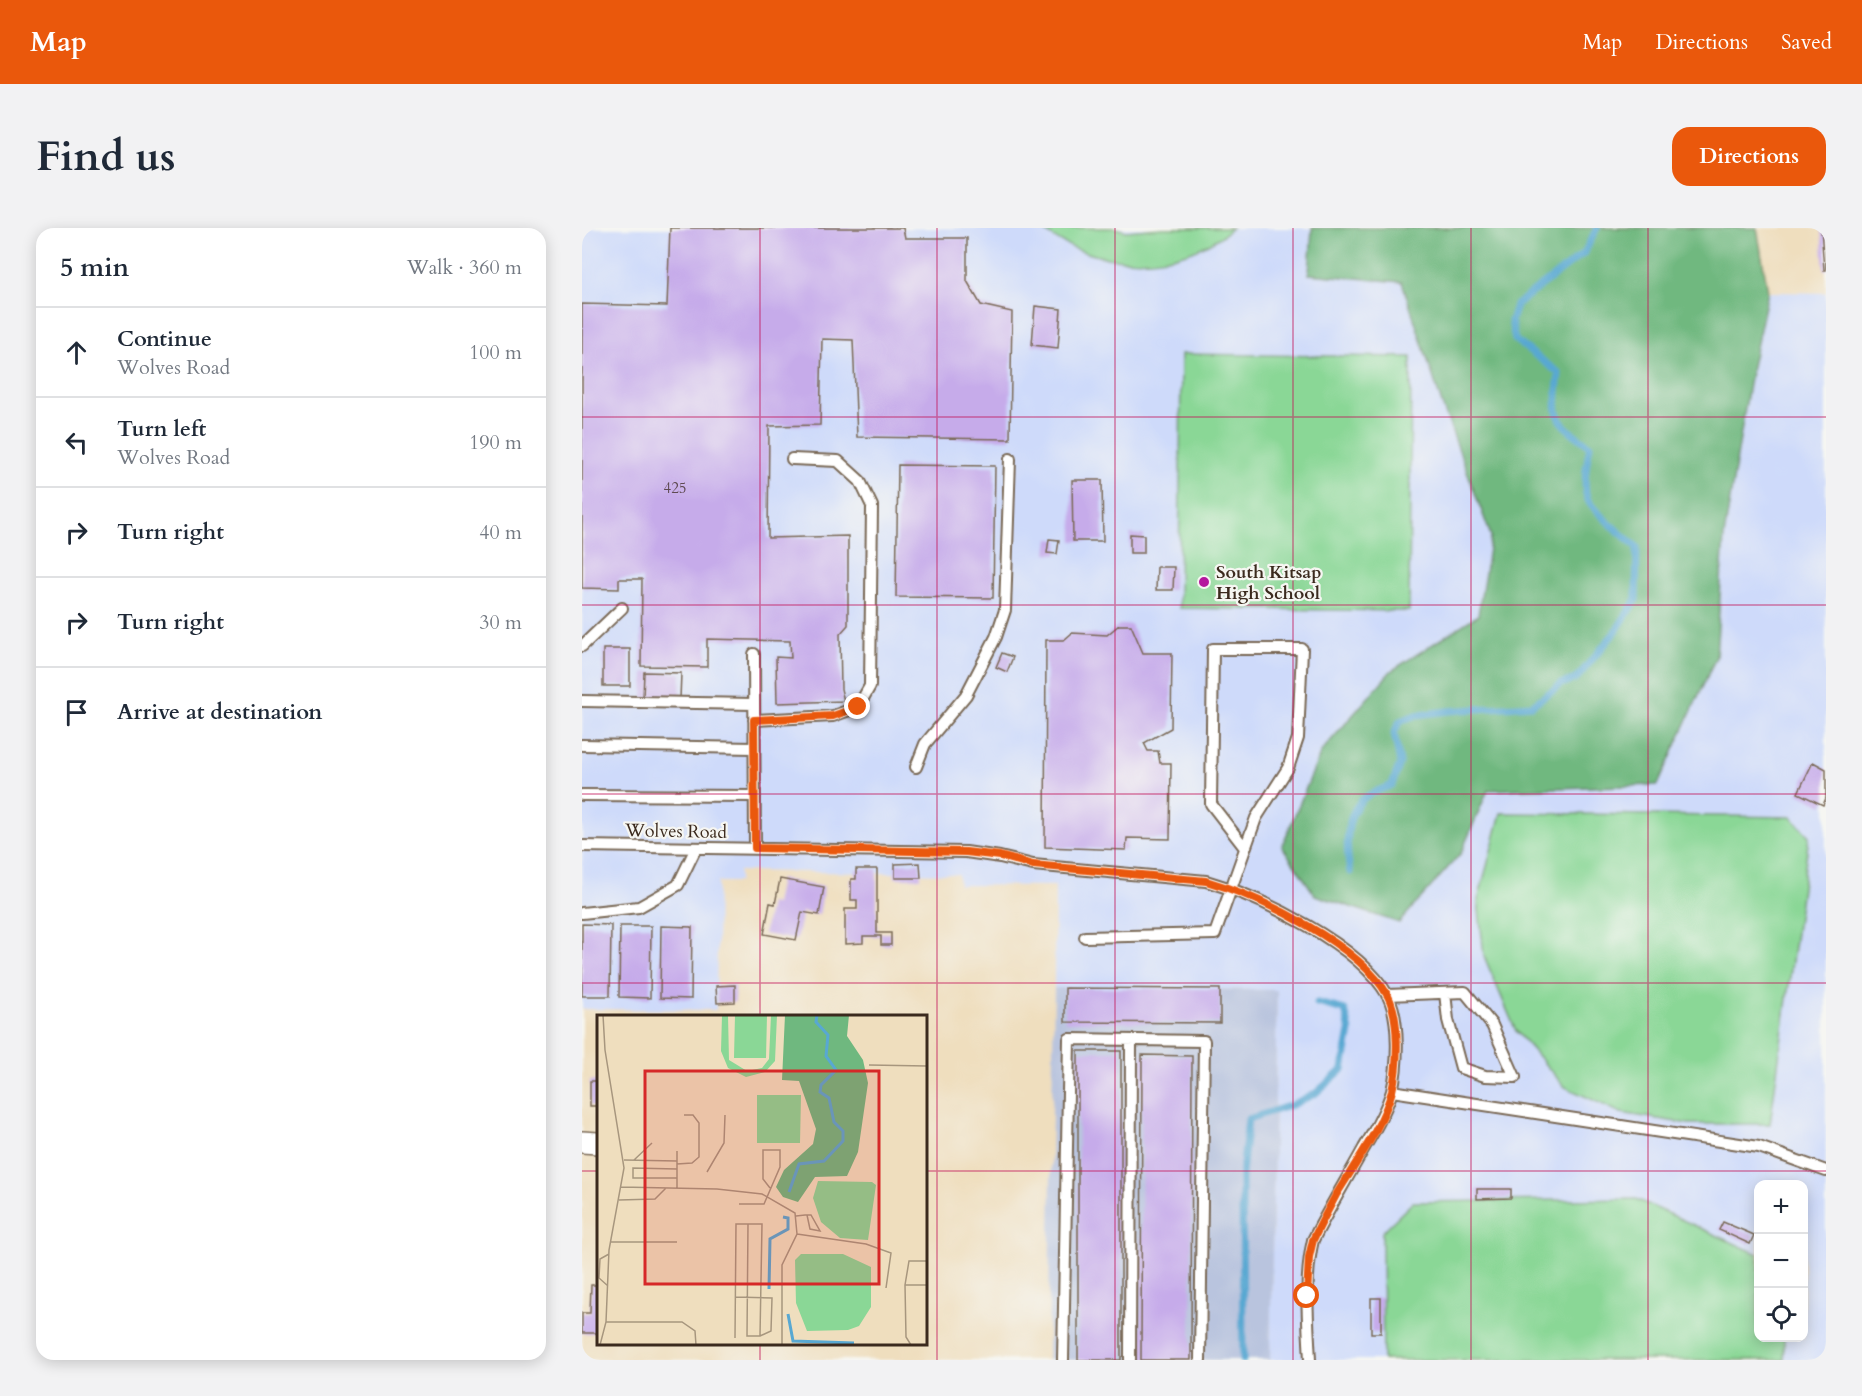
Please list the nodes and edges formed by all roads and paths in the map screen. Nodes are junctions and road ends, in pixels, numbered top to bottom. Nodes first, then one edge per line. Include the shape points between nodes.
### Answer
1 (792, 459) dead end
2 (1010, 459) dead end
3 (622, 608) dead end
4 (582, 646) edge
5 (754, 654) dead end
6 (582, 701) edge
7 (754, 704) junction
8 (754, 720) junction
9 (582, 745) edge
10 (754, 748) junction
11 (916, 767) dead end
12 (582, 795) edge
13 (755, 796) junction
14 (582, 846) edge
15 (696, 848) junction
16 (755, 848) junction
17 (1245, 848) junction
18 (1231, 888) junction
19 (582, 913) edge
20 (1085, 937) dead end
21 (1445, 993) junction
22 (1387, 996) junction
23 (1131, 1040) junction
24 (1392, 1091) junction
25 (1826, 1171) edge
26 (1063, 1360) edge
27 (1130, 1360) edge
28 (1200, 1360) edge
29 (1310, 1360) edge

1 - 8 lane via 838,461 860,481 872,506 870,686 858,707 833,716
2 - 11 lane via 1005,610 996,637 966,695 925,744
3 - 4 lane
5 - 7 lane
6 - 7 lane
7 - 8 lane
8 - 10 lane
9 - 10 lane
10 - 13 lane
12 - 13 lane
13 - 16 lane
14 - 15 lane, Wolves Road
15 - 16 lane, Wolves Road
15 - 19 lane via 678,885 639,907
16 - 18 lane, Wolves Road via 966,852 1033,865 1206,881
17 - 17 lane via 1212,804 1213,649 1302,650 1299,738 1288,768 1256,818
17 - 18 lane
18 - 20 lane via 1215,934
18 - 22 lane, Wolves Road via 1295,918 1353,957
21 - 21 lane via 1465,992 1472,1000 1492,1025 1515,1077 1485,1076 1461,1068
21 - 22 lane
22 - 24 lane, Wolves Road via 1394,1016 1396,1047
23 - 26 lane via 1069,1040
23 - 27 lane
23 - 28 lane via 1204,1041
24 - 25 lane via 1759,1147
24 - 29 lane, Wolves Road via 1313,1240 1307,1296

